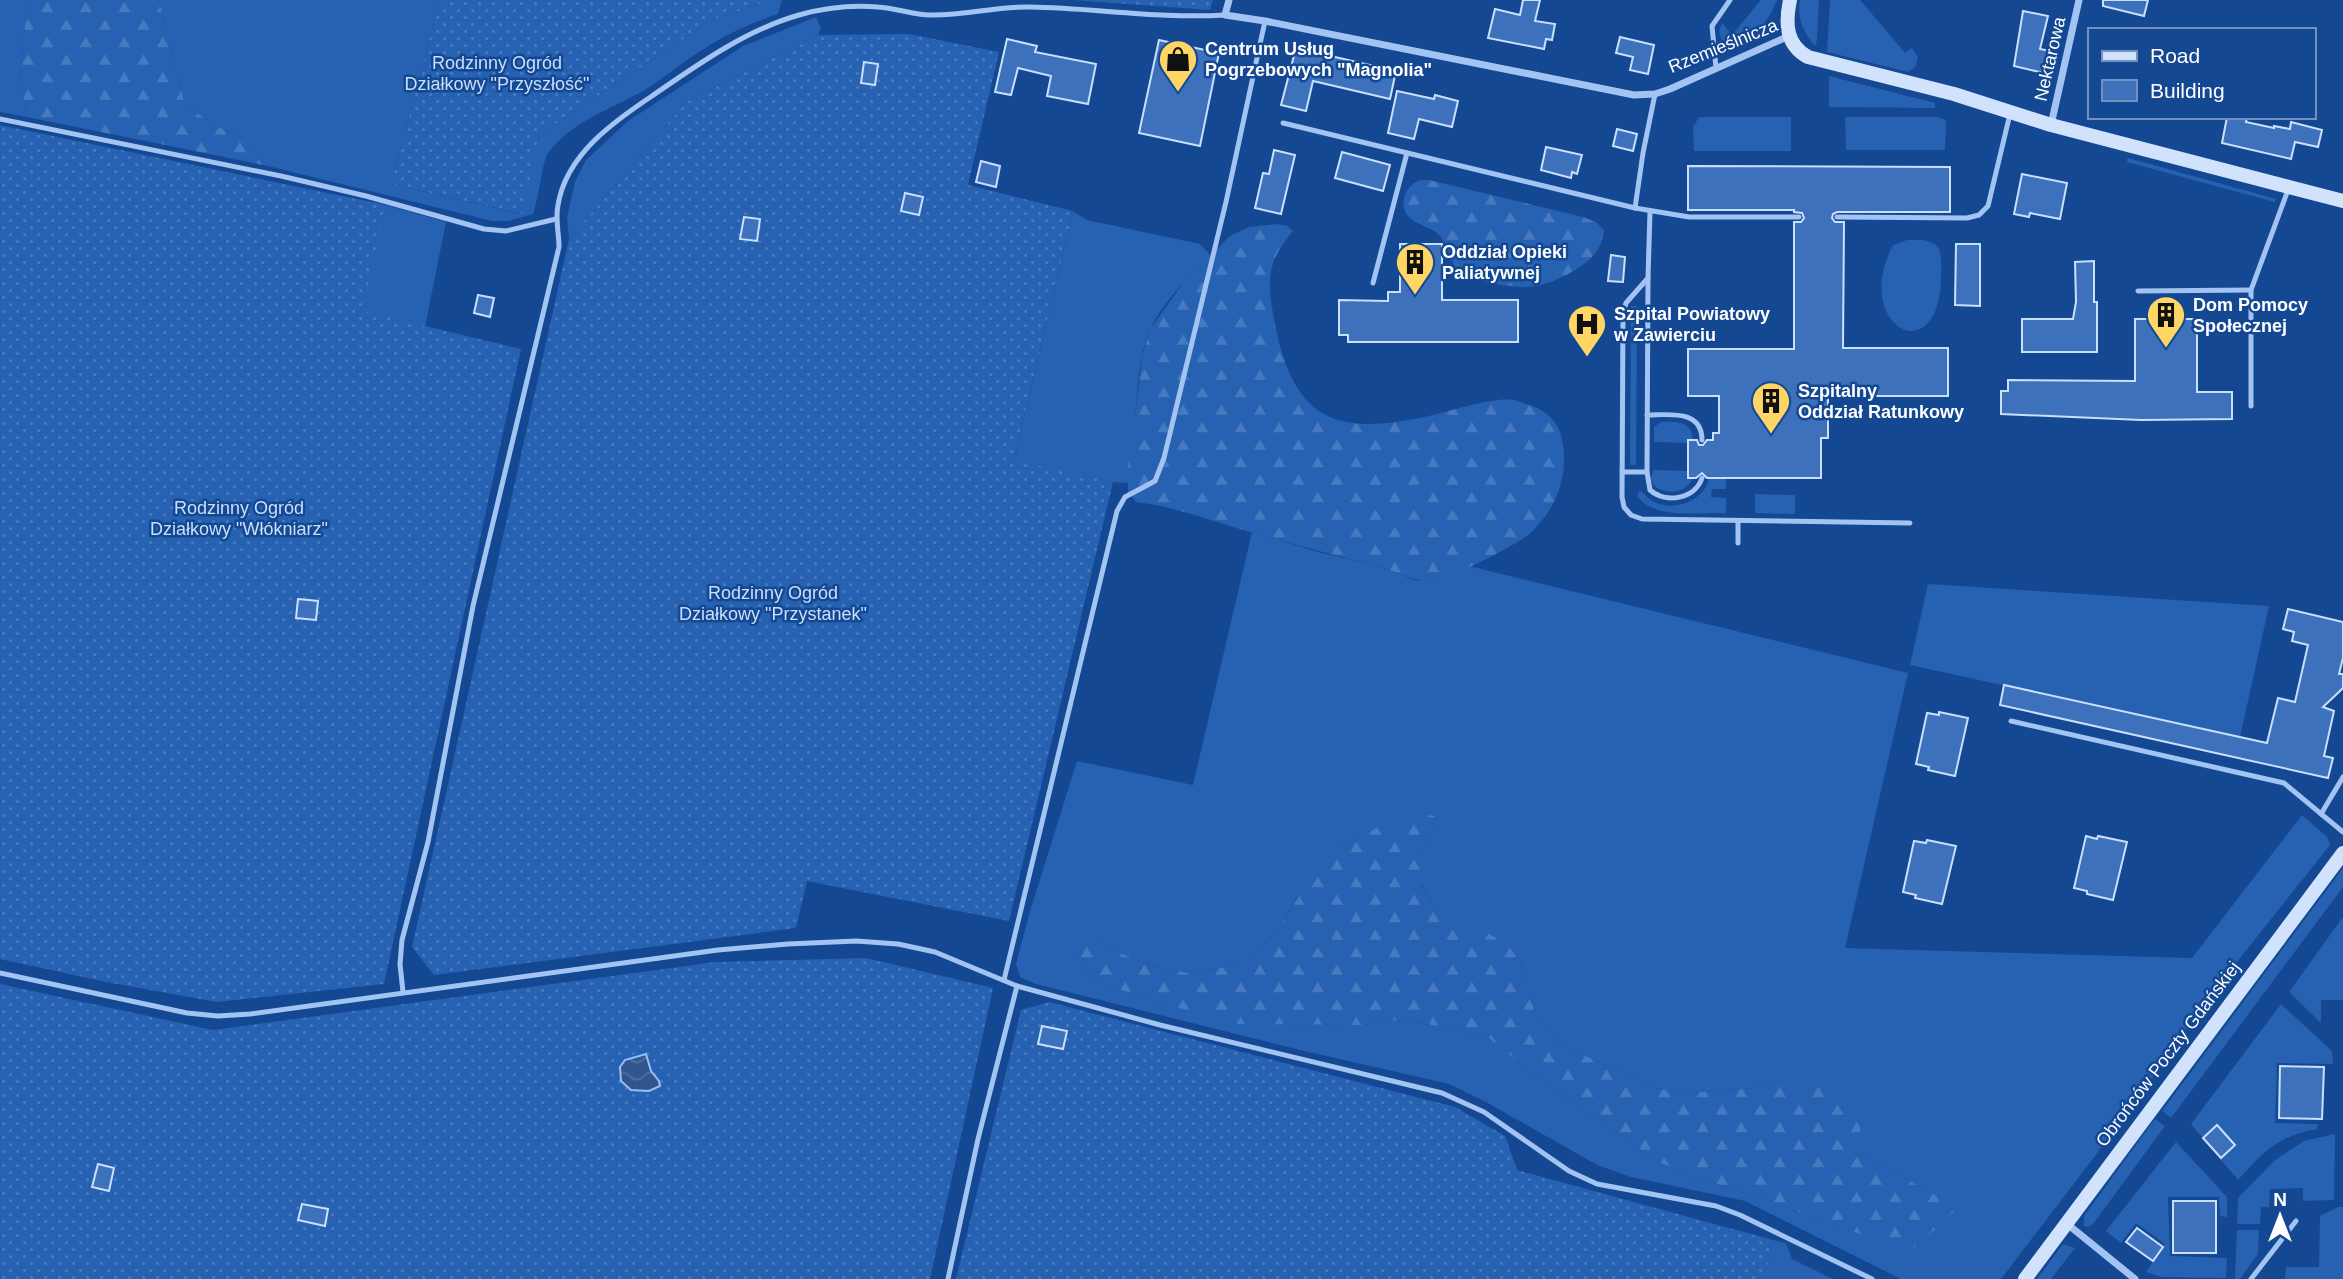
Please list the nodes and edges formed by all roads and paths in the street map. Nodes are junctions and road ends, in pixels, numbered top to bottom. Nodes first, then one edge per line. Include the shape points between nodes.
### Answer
1 (1229, 0) edge
2 (1730, 0) edge
3 (1790, 0) edge
4 (2079, 0) edge
5 (1225, 15) junction
6 (1265, 21) junction
7 (1789, 36) junction
8 (1716, 68) junction
9 (1655, 94) junction
10 (2011, 111) junction
11 (0, 119) edge
12 (1283, 123) dead end
13 (2051, 125) junction
14 (1407, 153) junction
15 (2289, 187) junction
16 (2343, 201) edge
17 (1635, 208) junction
18 (1650, 211) junction
19 (1799, 217) dead end
20 (1837, 217) dead end
21 (556, 219) junction
22 (1648, 278) junction
23 (1373, 283) dead end
24 (2251, 290) junction
25 (2138, 291) dead end
26 (2251, 405) dead end
27 (1647, 415) junction
28 (1702, 440) dead end
29 (1622, 471) junction
30 (1647, 471) junction
31 (1702, 478) dead end
32 (1738, 521) junction
33 (1910, 523) dead end
34 (1738, 543) dead end
35 (2011, 721) dead end
36 (2343, 777) edge
37 (2321, 814) junction
38 (2343, 832) edge
39 (2343, 853) edge
40 (0, 973) edge
41 (1004, 980) junction
42 (1017, 986) junction
43 (403, 992) junction
44 (2296, 1221) dead end
45 (2066, 1223) junction
46 (948, 1279) edge
47 (1872, 1279) edge
48 (2025, 1279) edge
49 (2136, 1279) edge
50 (2251, 1279) edge

1 - 5 street
2 - 8 lane via 1712,26
3 - 7 street
4 - 13 street, Nektarowa
5 - 6 street, Rzemieślnicza
5 - 21 lane via 1183,17 1031,7 928,15 859,7 798,15 731,45 625,114 575,161 563,186
6 - 9 street, Rzemieślnicza via 1614,93
6 - 41 lane via 1164,458 1155,481 1125,497 1117,511
7 - 8 street, Rzemieślnicza
7 - 10 street, Rzemieślnicza via 1797,51 1823,62
8 - 9 street, Rzemieślnicza
9 - 17 lane
10 - 13 street, Rzemieślnicza
10 - 20 lane via 1988,206 1979,215
11 - 21 lane via 281,176 484,229 506,230
12 - 14 lane
13 - 15 street, Rzemieślnicza
14 - 17 lane
14 - 23 lane
15 - 16 street, Rzemieślnicza
15 - 24 lane
17 - 18 lane
18 - 19 lane via 1689,217
18 - 22 lane
21 - 43 lane via 559,247 473,606 428,842 402,940
22 - 27 lane
22 - 29 lane via 1626,303 1623,314
24 - 25 lane
24 - 26 lane
27 - 28 lane via 1692,418 1700,426
27 - 30 lane
29 - 30 lane
29 - 32 lane via 1624,507 1631,515
30 - 31 lane via 1650,490 1666,497 1686,495
32 - 33 lane
32 - 34 lane
35 - 37 lane via 2284,783
36 - 37 lane
37 - 38 lane
39 - 45 street, Obrońców Poczty Gdańskiej
40 - 43 lane via 218,1016
41 - 42 lane
41 - 43 lane via 935,952 856,941 718,950
42 - 46 lane
42 - 47 lane via 1442,1093 1485,1112 1569,1171 1597,1184 1716,1206
44 - 50 lane
45 - 48 street, Obrońców Poczty Gdańskiej
45 - 49 street

